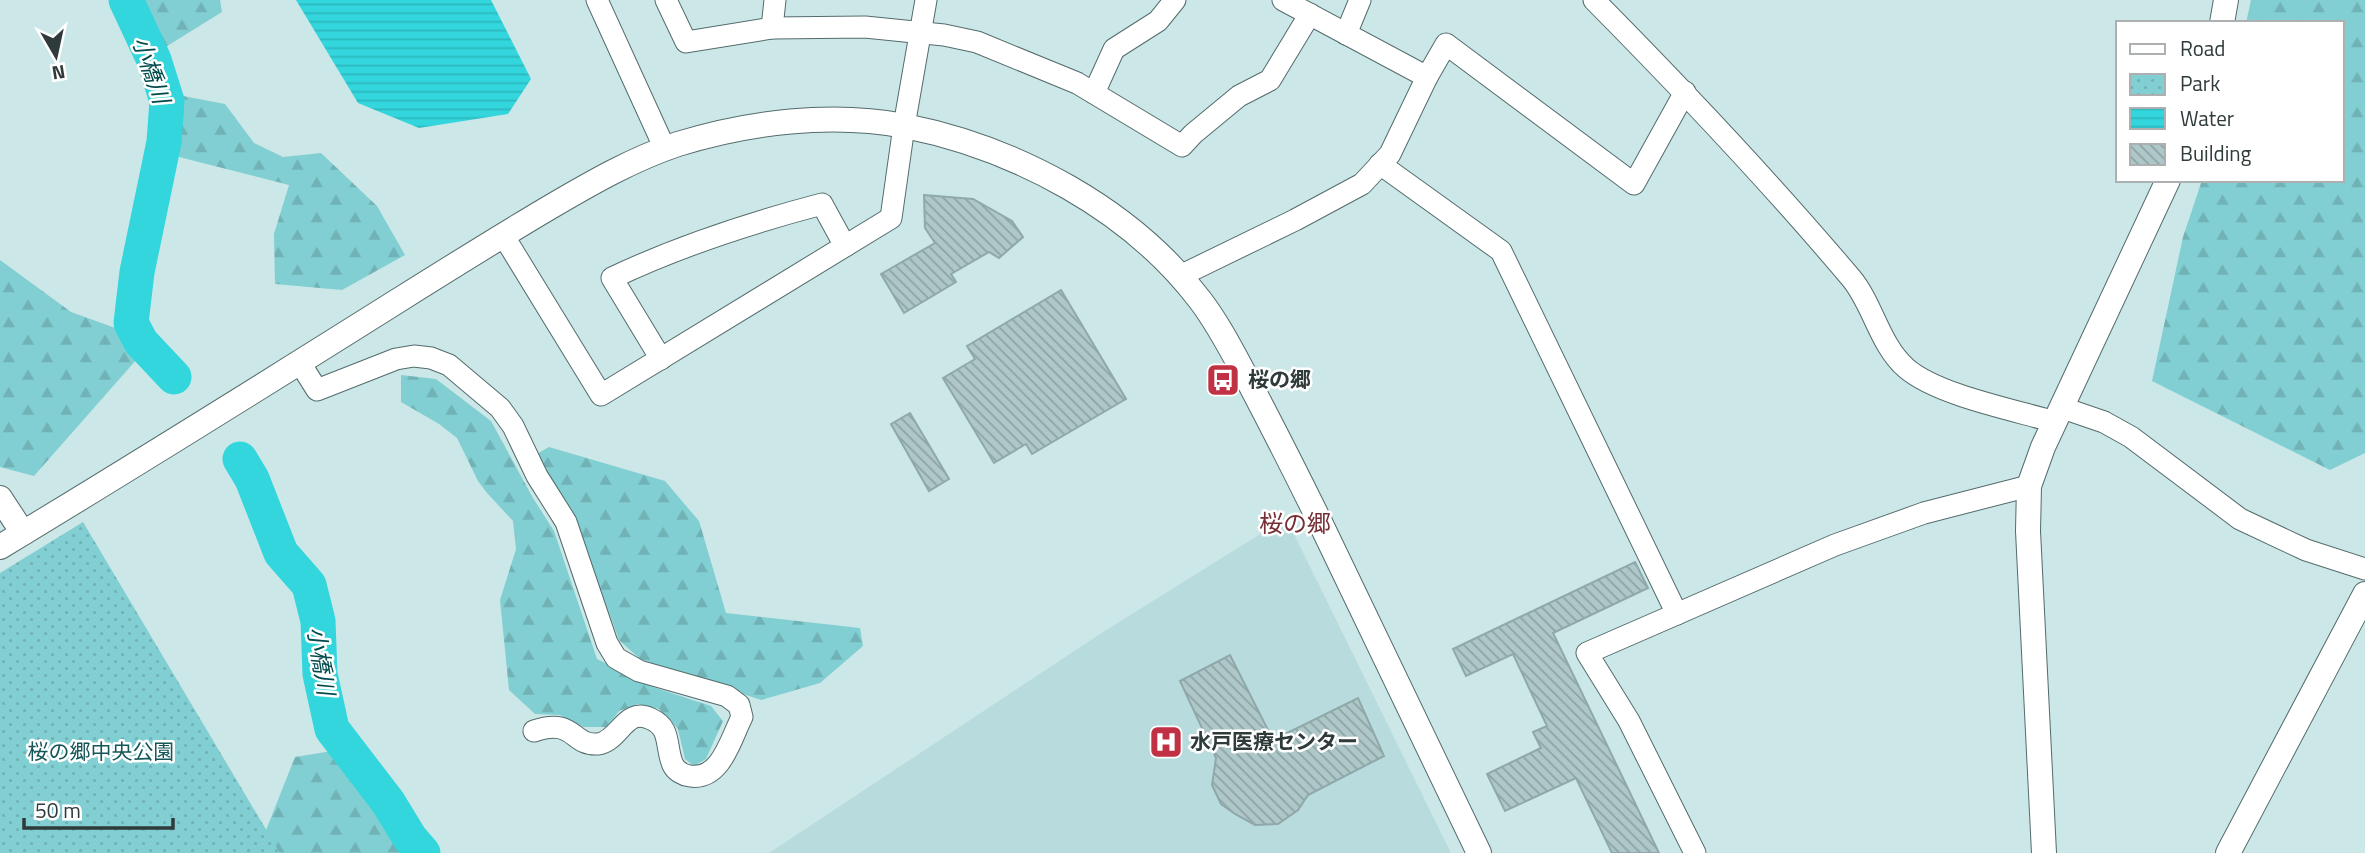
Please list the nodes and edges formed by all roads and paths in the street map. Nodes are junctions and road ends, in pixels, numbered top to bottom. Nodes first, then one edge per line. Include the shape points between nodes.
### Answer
1 (597, 0) edge
2 (666, 0) edge
3 (775, 0) edge
4 (926, 0) edge
5 (1175, 0) edge
6 (1283, 0) edge
7 (1360, 0) edge
8 (1594, 0) edge
9 (2226, 0) edge
10 (1310, 15) junction
11 (2222, 21) edge
12 (772, 28) junction
13 (921, 32) junction
14 (1346, 34) junction
15 (1427, 77) junction
16 (1685, 92) junction
17 (1094, 93) junction
18 (904, 126) junction
19 (665, 149) junction
20 (1380, 164) junction
21 (2167, 182) edge
22 (503, 234) junction
23 (845, 246) junction
24 (1180, 276) junction
25 (661, 359) junction
26 (300, 363) junction
27 (2059, 415) junction
28 (2029, 486) junction
29 (0, 498) edge
30 (23, 533) junction
31 (0, 547) edge
32 (2365, 569) edge
33 (2365, 594) edge
34 (1676, 614) junction
35 (534, 731) dead end
36 (1479, 853) edge
37 (1695, 853) edge
38 (2044, 853) edge
39 (2228, 853) edge

1 - 19 street
2 - 12 street via 686,42
3 - 12 street
4 - 13 street
5 - 17 street via 1158,21 1114,50
6 - 10 street
7 - 14 street
8 - 16 street
9 - 11 street
10 - 14 street
10 - 17 street via 1269,80 1239,96 1182,146
12 - 13 street
13 - 17 street via 977,42
13 - 18 street
14 - 15 street
15 - 16 street via 1446,44 1634,184
15 - 20 street via 1390,154
16 - 27 street via 1854,281 1887,345 1905,367 1949,391
18 - 19 street via 791,122 716,134
18 - 23 street via 891,218
18 - 24 street via 967,143 1055,180 1106,211
19 - 22 street via 608,173
20 - 24 street via 1362,184
20 - 34 street via 1502,251
21 - 27 street
22 - 25 street via 601,394
22 - 26 street
23 - 25 street
23 - 25 street via 822,204 766,218 612,278
24 - 36 street via 1227,342 1288,457
26 - 30 street
26 - 35 street via 317,390 396,359 414,356 449,365 500,408 513,426 566,522 616,658 639,671 727,696 739,705 742,717 716,767 698,777 677,770 666,731 651,718 632,718 613,737 595,744 559,726
27 - 28 street
27 - 32 street via 2104,422 2240,519 2306,550
28 - 34 street via 1924,513 1848,540
28 - 38 street
29 - 30 street
30 - 31 street
33 - 39 street
34 - 37 street via 1587,653 1629,722

